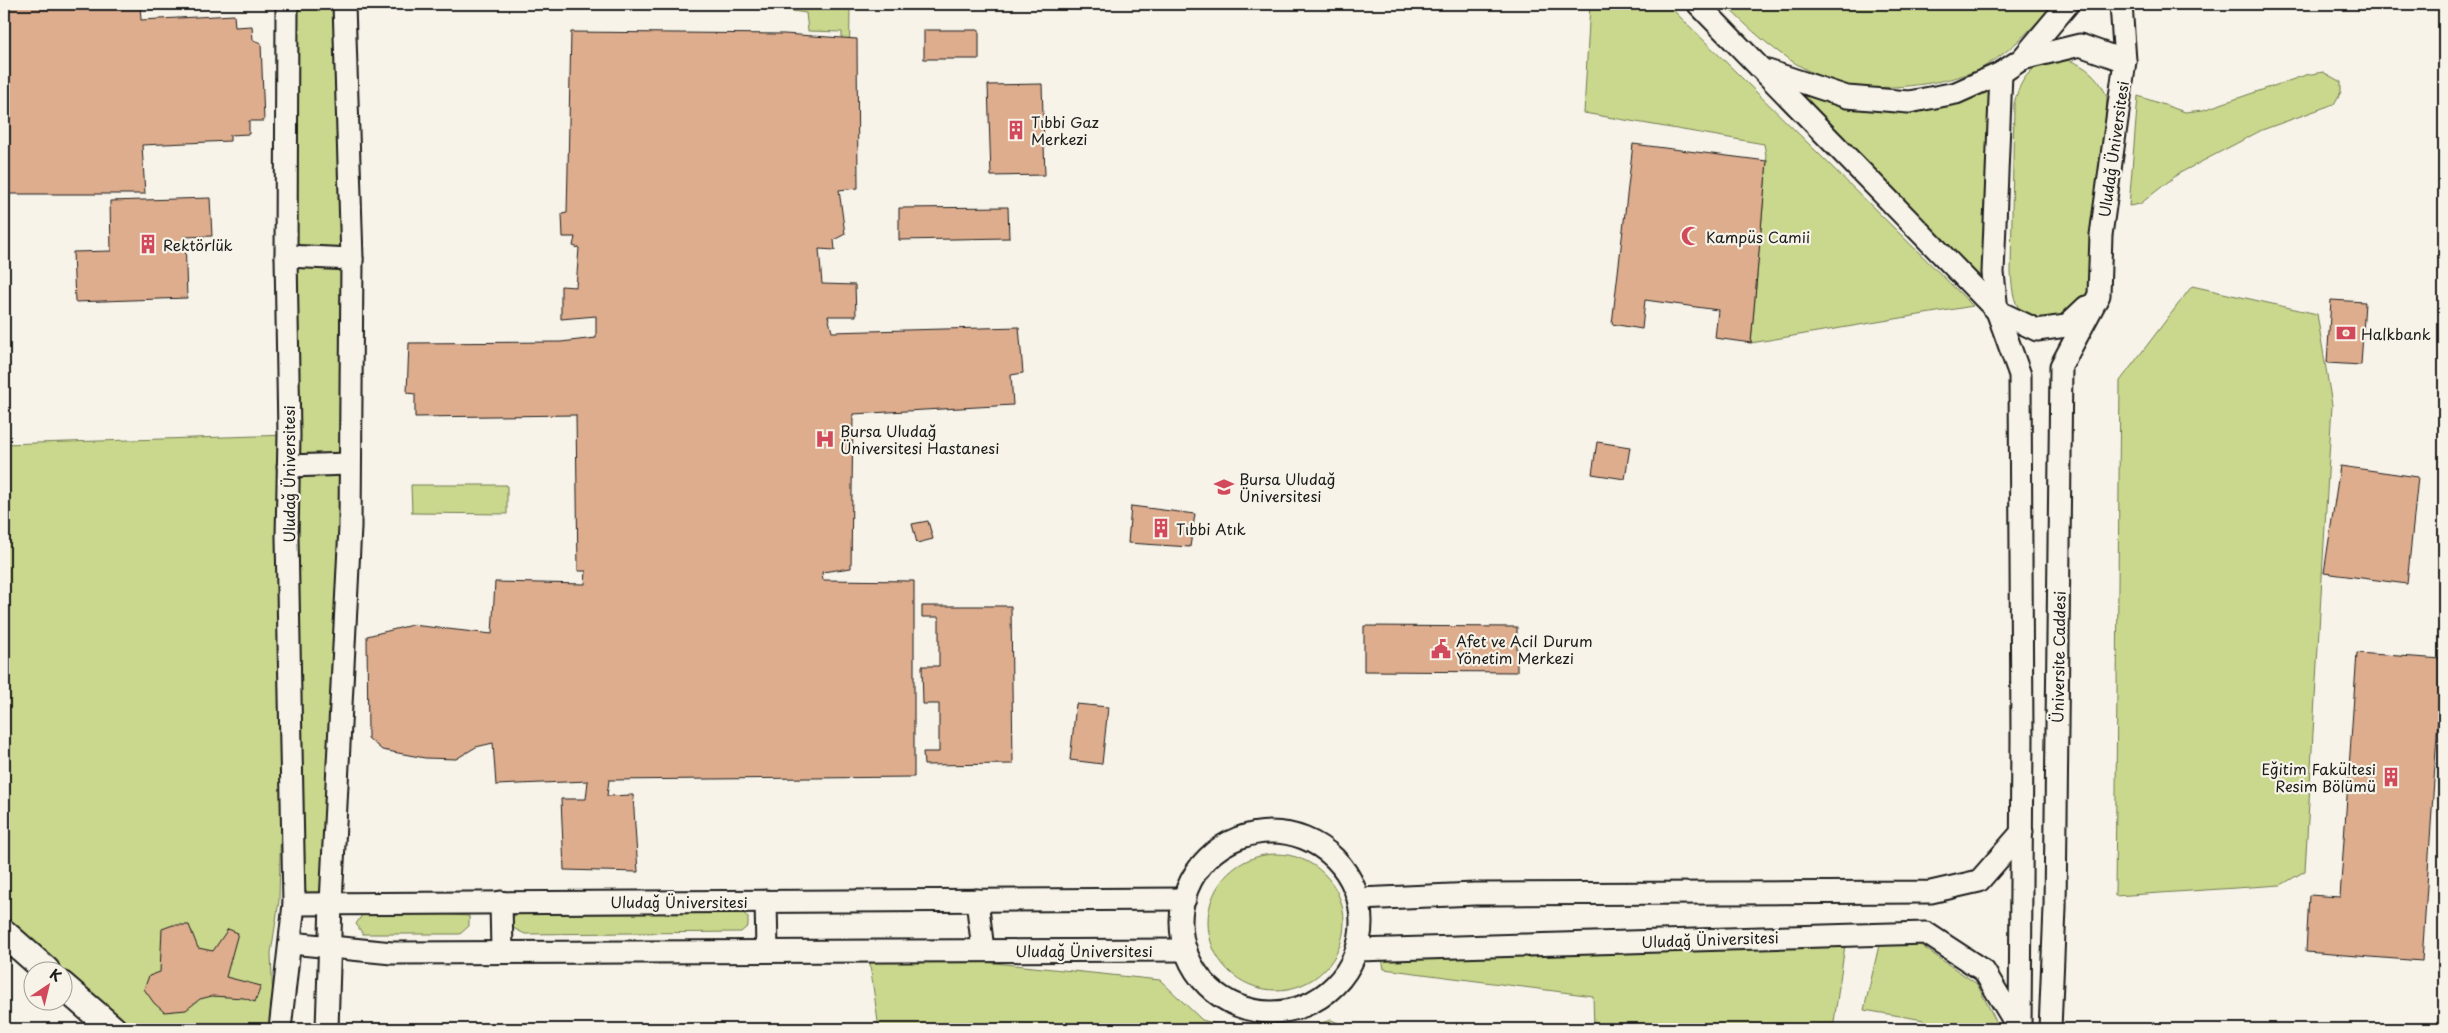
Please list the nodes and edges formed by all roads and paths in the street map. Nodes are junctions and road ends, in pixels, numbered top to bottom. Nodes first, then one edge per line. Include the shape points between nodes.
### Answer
1 (287, 4) edge
2 (344, 4) edge
3 (1698, 4) edge
4 (2068, 4) edge
5 (2121, 4) edge
6 (2022, 59) junction
7 (2125, 61) junction
8 (1765, 70) junction
9 (2001, 73) junction
10 (286, 256) junction
11 (352, 259) junction
12 (2099, 295) junction
13 (1997, 311) junction
14 (349, 464) junction
15 (288, 466) junction
16 (2022, 832) junction
17 (1185, 899) junction
18 (1359, 899) junction
19 (977, 900) junction
20 (766, 901) junction
21 (501, 902) junction
22 (331, 903) junction
23 (294, 904) junction
24 (4, 933) edge
25 (291, 943) junction
26 (330, 946) junction
27 (983, 950) junction
28 (1186, 950) junction
29 (1358, 950) junction
30 (767, 951) junction
31 (502, 952) junction
32 (35, 960) edge
33 (72, 994) edge
34 (113, 1029) edge
35 (280, 1029) edge
36 (327, 1029) edge
37 (2020, 1029) edge
38 (2050, 1029) edge

1 - 10 street, Uludağ Üniversitesi
2 - 11 street
3 - 8 street
4 - 6 street
5 - 7 street, Uludağ Üniversitesi
6 - 7 street via 2080,45
6 - 9 street
7 - 12 street, Uludağ Üniversitesi via 2101,235
8 - 9 street via 1847,96 1909,102 1956,93
8 - 13 street
9 - 13 street via 1993,273
10 - 11 street
10 - 15 street, Uludağ Üniversitesi
11 - 14 street
12 - 13 street via 2066,326 2047,329 2037,330
12 - 38 street, Üniversite Caddesi via 2061,366 2055,908
13 - 16 street via 2020,375
14 - 15 street
14 - 22 street via 350,527
15 - 23 street, Uludağ Üniversitesi
16 - 18 street via 1979,881 1931,892 1476,894
16 - 37 street
17 - 18 street via 1194,875 1210,856 1231,842 1259,833 1287,830 1333,856
17 - 19 street, Uludağ Üniversitesi
17 - 28 street via 1180,925
18 - 29 street via 1362,925
19 - 20 street, Uludağ Üniversitesi
19 - 27 street
20 - 21 street, Uludağ Üniversitesi
20 - 30 street
21 - 22 street, Uludağ Üniversitesi
21 - 31 street
22 - 23 street, Uludağ Üniversitesi
22 - 26 street
23 - 25 street, Uludağ Üniversitesi
24 - 32 main road
25 - 26 street, Uludağ Üniversitesi
25 - 35 street, Uludağ Üniversitesi
26 - 31 street, Uludağ Üniversitesi via 392,953
26 - 36 street
27 - 28 street, Uludağ Üniversitesi
27 - 30 street, Uludağ Üniversitesi
28 - 29 street via 1198,977 1218,997 1244,1008 1272,1014 1325,996 1344,975
29 - 37 street, Uludağ Üniversitesi via 1926,933 1984,971
30 - 31 street, Uludağ Üniversitesi
33 - 34 main road

